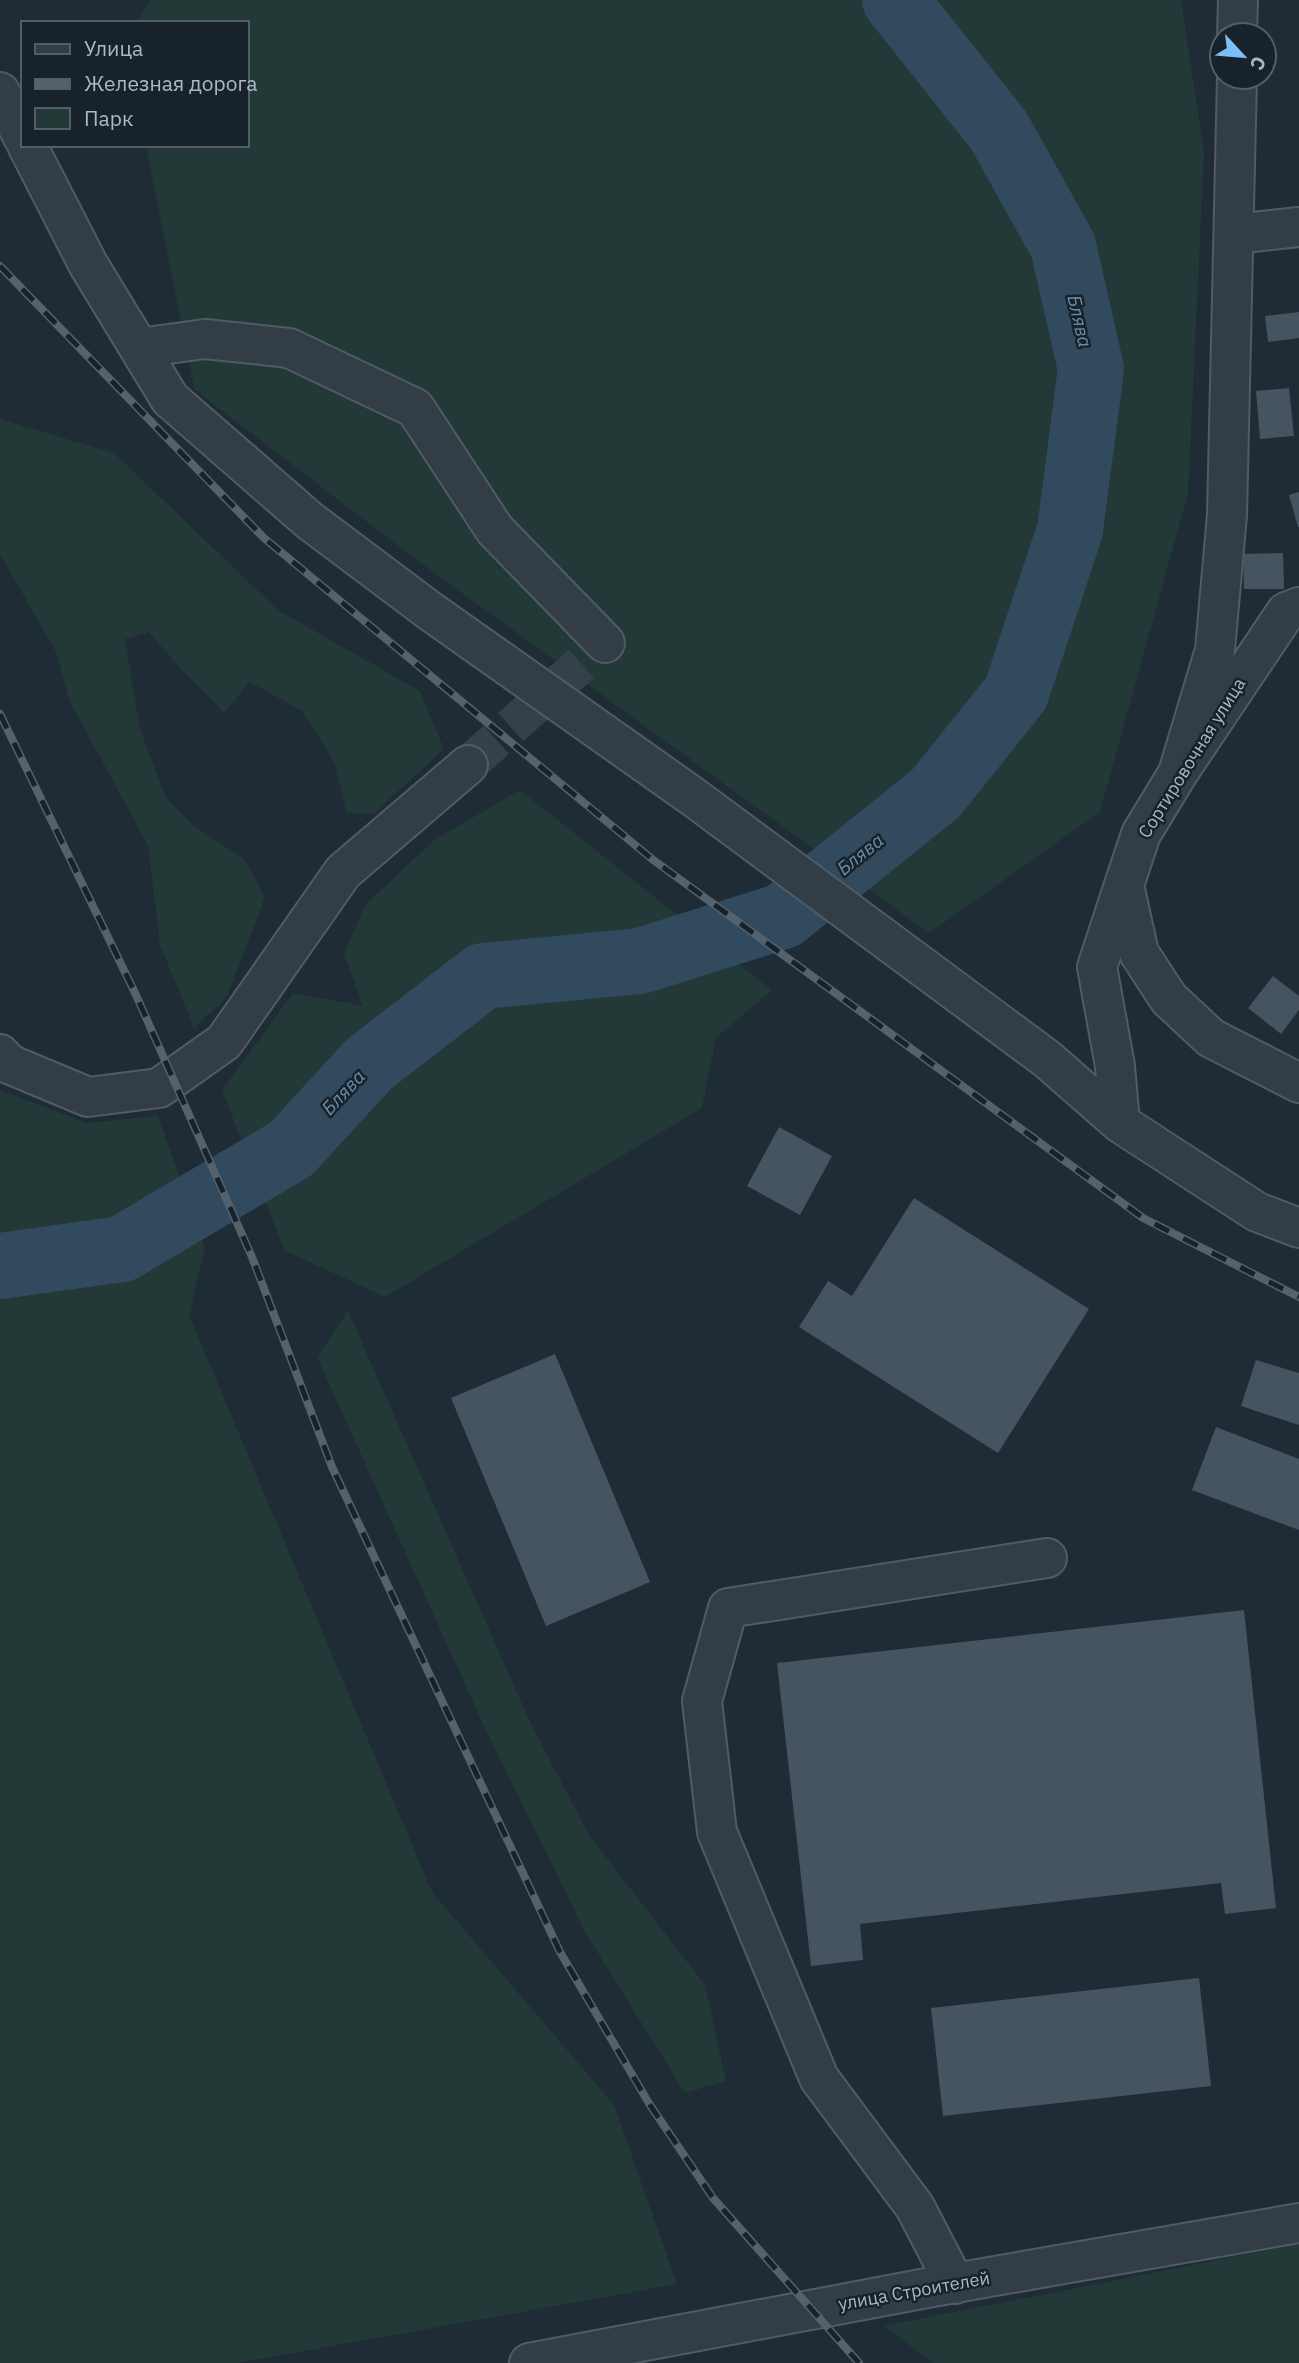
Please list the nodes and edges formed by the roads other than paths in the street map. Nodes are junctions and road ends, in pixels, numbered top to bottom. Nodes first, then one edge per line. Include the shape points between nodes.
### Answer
1 (1238, 0) edge
2 (1237, 21) edge
3 (1237, 91) edge
4 (0, 92) edge
5 (21, 133) edge
6 (28, 147) edge
7 (1299, 227) edge
8 (1235, 234) junction
9 (139, 348) junction
10 (1293, 609) edge
11 (606, 643) dead end
12 (468, 765) tunnel mouth
13 (1178, 773) junction
14 (1124, 885) junction
15 (0, 1054) edge
16 (1299, 1083) edge
17 (1120, 1123) junction
18 (1299, 1228) edge
19 (1047, 1558) dead end
20 (1299, 2222) edge
21 (955, 2284) junction
22 (529, 2363) edge

1 - 2 street
3 - 8 street
4 - 5 street
6 - 9 street via 88,264
7 - 8 street
8 - 13 street via 1227,515 1215,650
9 - 11 street via 205,339 289,348 415,408 495,530
9 - 17 street via 170,399 310,521 1047,1059
10 - 13 street, Сортировочная улица
12 - 15 street via 343,872 224,1042 159,1088 88,1097 9,1064
13 - 14 street, Сортировочная улица via 1141,834
14 - 16 street via 1139,953 1169,999 1211,1038
14 - 17 street, Сортировочная улица via 1097,967
17 - 18 street via 1256,1212
19 - 21 street via 728,1608 702,1701 717,1832 819,2078 915,2207
20 - 21 street, улица Строителей
21 - 22 street, улица Строителей

